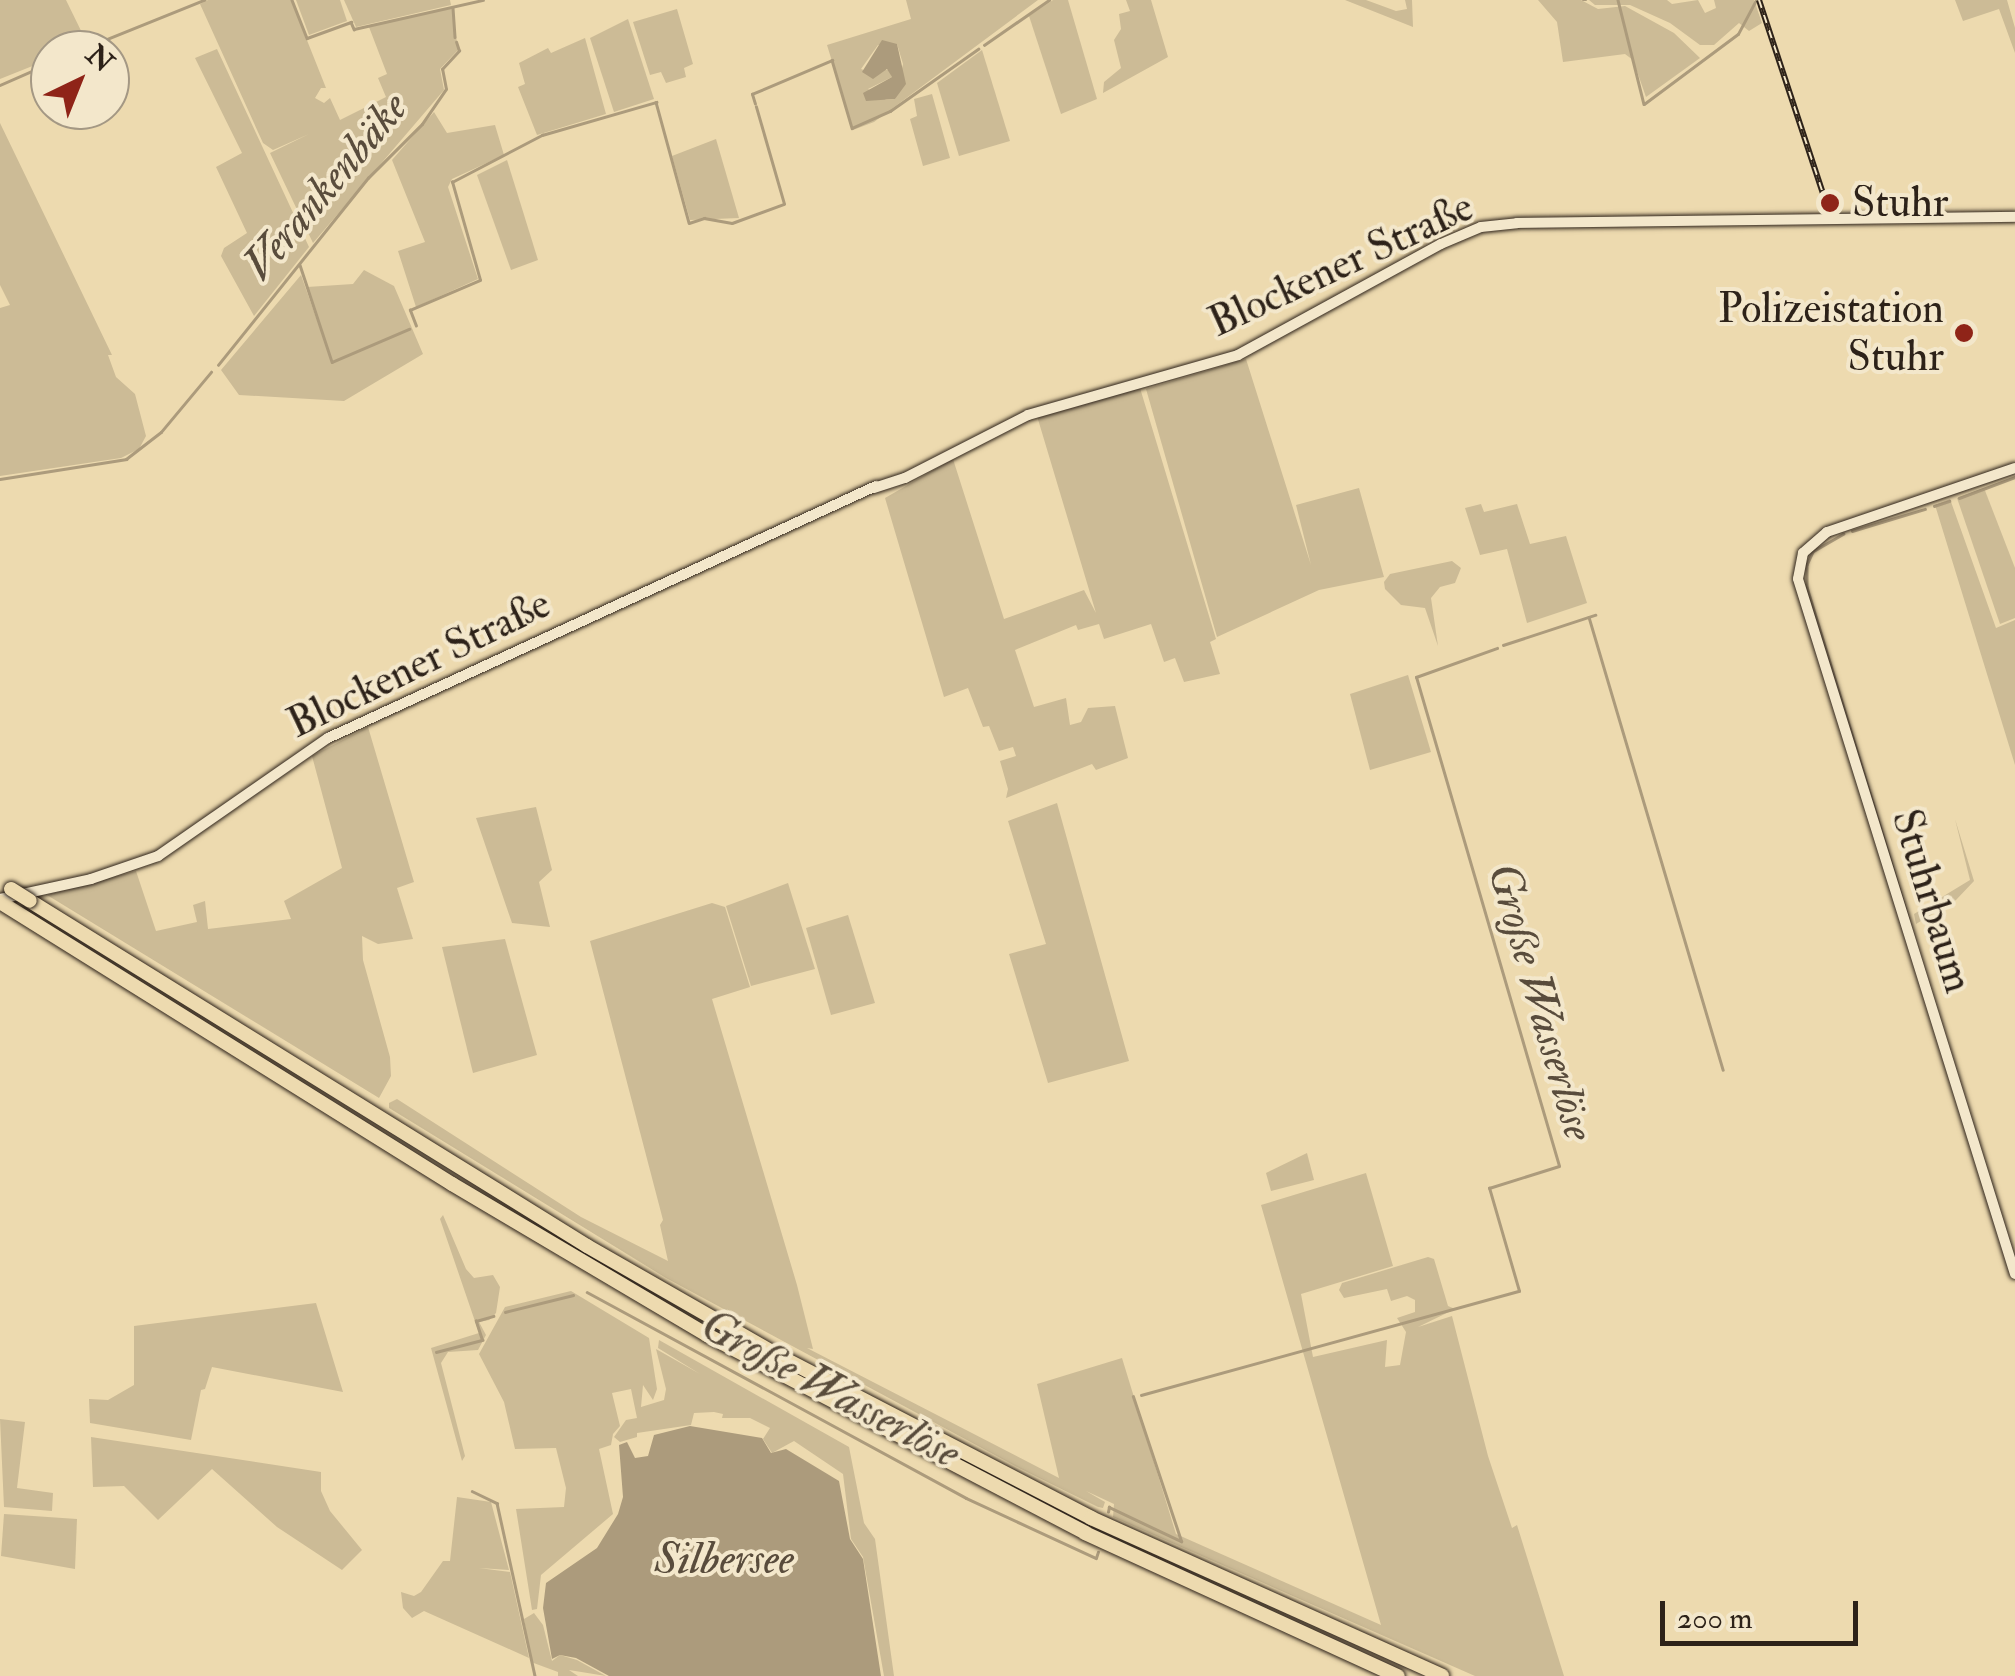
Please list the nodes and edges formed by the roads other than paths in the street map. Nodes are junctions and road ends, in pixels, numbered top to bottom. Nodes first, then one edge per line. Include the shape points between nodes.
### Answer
1 (2015, 217) edge
2 (2015, 468) edge
3 (3, 895) edge
4 (2015, 1274) edge
5 (1398, 1676) edge
6 (1442, 1676) edge

1 - 3 street, Blockener Straße via 1481,227 1238,355 1003,426 905,478 328,738 146,862 53,889
2 - 4 street, Stuhrbaum via 1836,529 1806,548 1798,570
3 - 5 highway via 468,1193 707,1335 1053,1518
3 - 6 highway, bridge via 30,901 571,1236 779,1356 1091,1518

